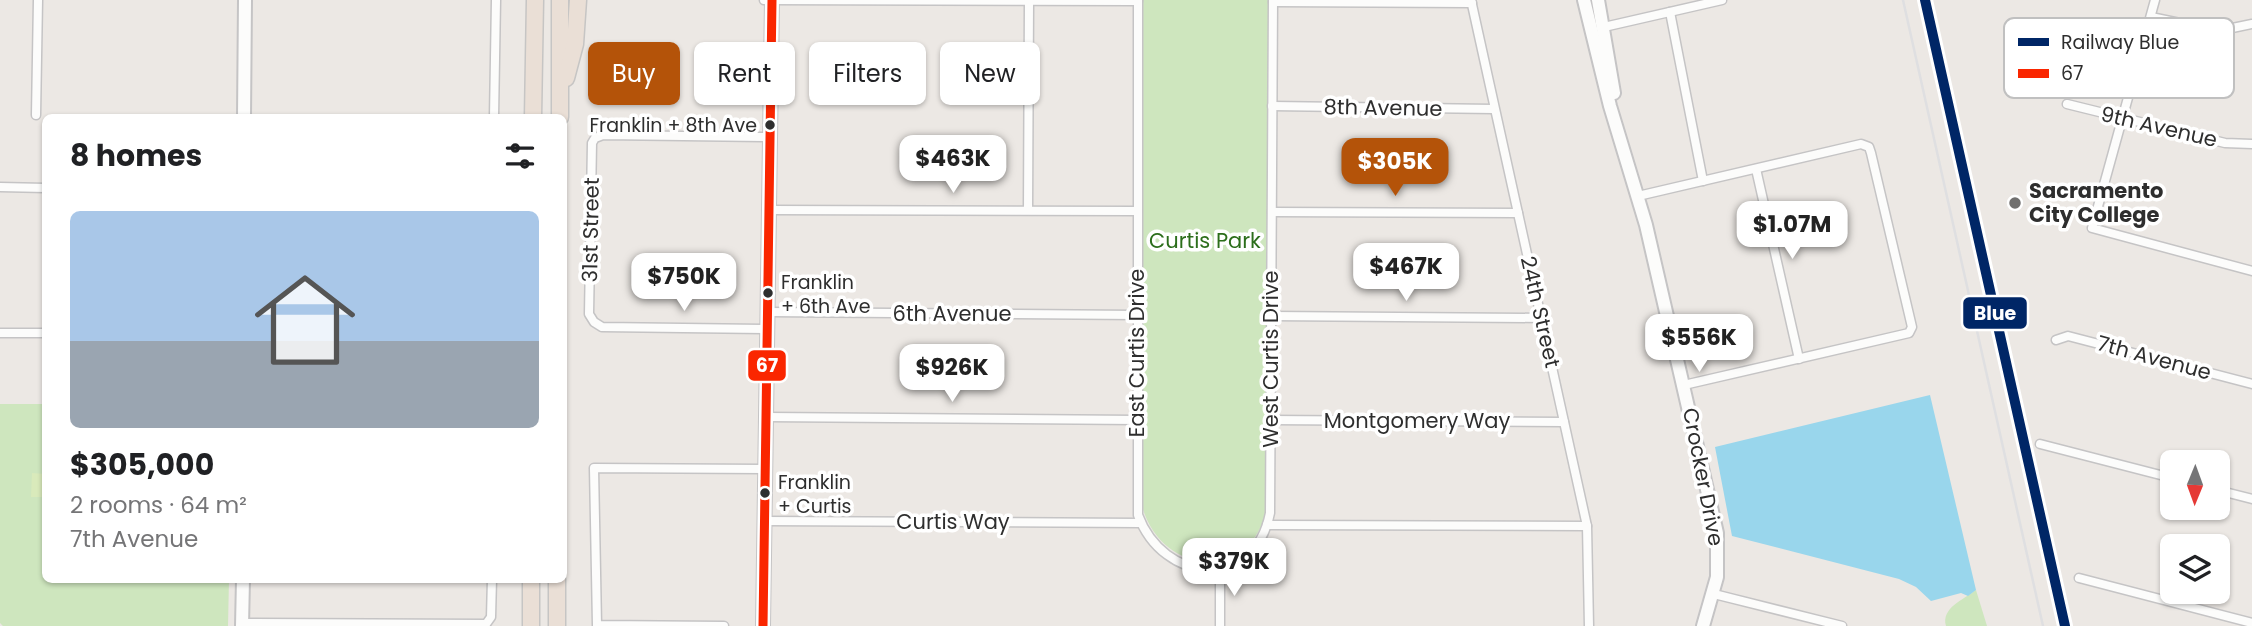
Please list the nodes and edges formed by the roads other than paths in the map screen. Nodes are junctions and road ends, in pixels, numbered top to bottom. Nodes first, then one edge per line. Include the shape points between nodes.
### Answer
1 (38, 0) edge
2 (245, 0) edge
3 (496, 0) edge
4 (529, 0) edge
5 (535, 0) edge
6 (560, 0) edge
7 (578, 0) edge
8 (764, 0) edge
9 (772, 0) edge
10 (1584, 0) edge
11 (1598, 0) edge
12 (1722, 0) edge
13 (2155, 0) edge
14 (1029, 1) edge
15 (1138, 1) edge
16 (1273, 1) edge
17 (1472, 2) edge
18 (1670, 12) junction
19 (2151, 17) joint
20 (2156, 18) edge
21 (2252, 24) edge
22 (1604, 27) junction
23 (2234, 28) edge
24 (534, 62) junction
25 (561, 97) junction
26 (2128, 98) edge
27 (2067, 104) dead end
28 (1272, 106) junction
29 (1494, 109) junction
30 (244, 114) edge
31 (494, 114) edge
32 (533, 114) edge
33 (561, 114) edge
34 (36, 115) dead end
35 (2122, 119) junction
36 (1618, 124) junction
37 (770, 137) junction
38 (2252, 144) edge
39 (1756, 169) junction
40 (1703, 181) junction
41 (0, 187) edge
42 (42, 188) edge
43 (1638, 196) junction
44 (769, 209) junction
45 (1028, 210) junction
46 (1137, 211) junction
47 (1272, 212) junction
48 (1518, 214) junction
49 (2252, 271) edge
50 (768, 313) junction
51 (1136, 315) junction
52 (1271, 316) junction
53 (1541, 318) junction
54 (768, 329) junction
55 (0, 333) edge
56 (42, 333) edge
57 (2056, 340) dead end
58 (1799, 359) junction
59 (2252, 384) edge
60 (1684, 385) junction
61 (767, 417) junction
62 (1138, 420) junction
63 (1270, 420) junction
64 (1564, 422) junction
65 (2040, 444) dead end
66 (766, 469) junction
67 (2160, 475) edge
68 (2230, 493) edge
69 (2252, 499) edge
70 (765, 522) junction
71 (1141, 523) junction
72 (1267, 525) junction
73 (1587, 526) junction
74 (1220, 570) junction
75 (2079, 578) dead end
76 (243, 583) edge
77 (492, 583) edge
78 (531, 583) edge
79 (557, 583) edge
80 (1714, 594) junction
81 (2252, 623) edge
82 (242, 624) edge
83 (447, 625) edge
84 (597, 625) edge
85 (531, 626) edge
86 (557, 626) edge
87 (724, 626) edge
88 (763, 626) edge
89 (1220, 626) edge
90 (1589, 626) edge
91 (1703, 626) edge
92 (1842, 626) edge

1 - 34 street
2 - 30 street
3 - 31 street
4 - 24 highway
5 - 24 highway
6 - 25 highway
7 - 25 highway via 575,44
8 - 9 street
9 - 14 street
9 - 37 street
10 - 36 street, Crocker Drive
11 - 22 street, Crocker Drive
12 - 18 street
13 - 19 street
14 - 15 street
14 - 45 street
15 - 46 street, East Curtis Drive
16 - 17 street
16 - 28 street, West Curtis Drive
17 - 29 street, 24th Street
18 - 22 street
18 - 40 street
19 - 20 street
21 - 23 street
22 - 36 street, Crocker Drive
24 - 32 highway
25 - 33 highway
26 - 35 street
27 - 35 street, 9th Avenue
28 - 29 street, 8th Avenue
28 - 47 street, West Curtis Drive
29 - 48 street, 24th Street
35 - 38 street, 9th Avenue via 2225,143
35 - 49 street via 2092,228
36 - 43 street, Crocker Drive
37 - 44 street
37 - 54 street, 31st Street via 595,138 589,314 602,327
39 - 40 street
39 - 58 street
39 - 58 street via 1865,145 1874,162 1893,239 1912,327 1909,333
40 - 43 street
41 - 42 street
43 - 60 street, Crocker Drive
44 - 45 street
44 - 50 street
45 - 46 street
46 - 51 street, East Curtis Drive
47 - 48 street
47 - 52 street, West Curtis Drive
48 - 53 street, 24th Street
50 - 51 street, 6th Avenue
50 - 54 street
51 - 62 street, East Curtis Drive
52 - 53 street
52 - 63 street, West Curtis Drive
53 - 64 street, 24th Street
54 - 61 street
55 - 56 street
57 - 59 street, 7th Avenue via 2068,336
58 - 60 street
60 - 80 street, Crocker Drive via 1717,533
61 - 62 street
61 - 66 street
62 - 71 street, East Curtis Drive
63 - 64 street, Montgomery Way
63 - 72 street, West Curtis Drive
64 - 73 street, 24th Street
65 - 67 street
66 - 70 street
66 - 84 street via 593,468
68 - 69 street
70 - 71 street, Curtis Way
70 - 88 street
71 - 74 street, East Curtis Drive via 1159,550 1170,557 1198,569
72 - 73 street
72 - 74 street via 1250,553
73 - 90 street, 24th Street
74 - 89 street
75 - 81 street
76 - 82 street
77 - 83 street via 488,623
78 - 85 highway
79 - 86 highway
80 - 91 street, Crocker Drive
80 - 92 street
82 - 83 street
84 - 87 street

